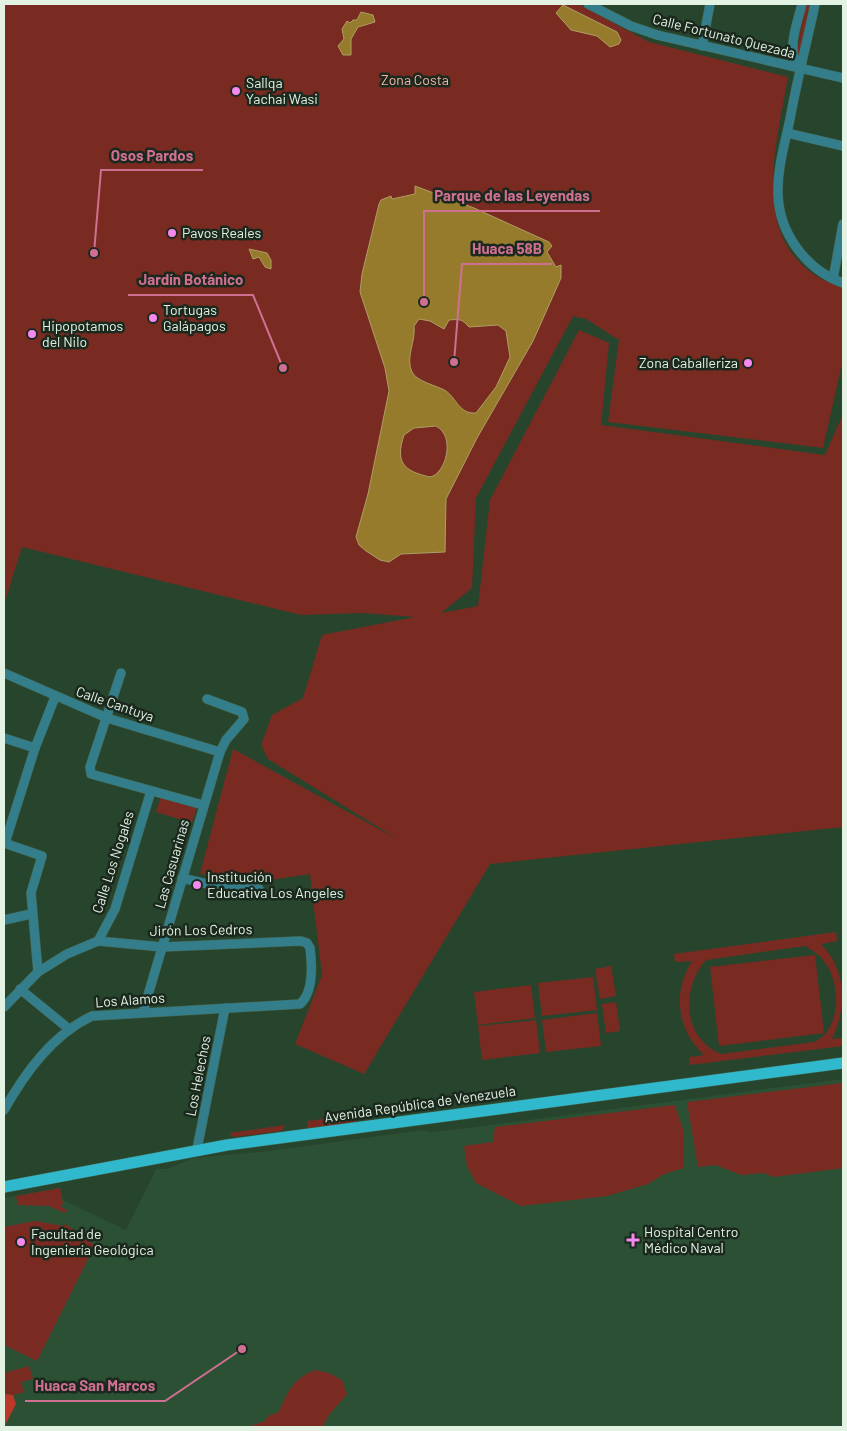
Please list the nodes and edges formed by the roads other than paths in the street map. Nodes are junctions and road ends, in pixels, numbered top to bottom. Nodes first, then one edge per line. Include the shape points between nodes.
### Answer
1 (588, 4) edge
2 (710, 4) edge
3 (802, 4) edge
4 (815, 4) edge
5 (702, 46) junction
6 (799, 68) junction
7 (843, 78) edge
8 (787, 133) junction
9 (843, 146) edge
10 (843, 224) edge
11 (833, 279) junction
12 (843, 283) edge
13 (4, 673) edge
14 (121, 673) dead end
15 (55, 697) junction
16 (207, 699) dead end
17 (106, 718) junction
18 (4, 738) edge
19 (35, 748) junction
20 (220, 752) junction
21 (151, 791) junction
22 (203, 805) junction
23 (4, 813) edge
24 (13, 819) junction
25 (5, 843) edge
26 (182, 878) junction
27 (259, 889) dead end
28 (32, 914) junction
29 (4, 920) edge
30 (98, 941) junction
31 (162, 947) junction
32 (38, 972) junction
33 (20, 989) junction
34 (300, 1004) joint
35 (4, 1006) edge
36 (225, 1008) junction
37 (143, 1012) junction
38 (69, 1030) junction
39 (843, 1063) edge
40 (4, 1110) edge
41 (197, 1149) junction
42 (4, 1187) edge

1 - 5 street, Calle Fortunato Quezada via 631,26
2 - 5 street
3 - 6 street via 792,49 794,62
4 - 6 street
5 - 6 street, Calle Fortunato Quezada
6 - 7 street, Calle Fortunato Quezada
6 - 8 street
8 - 9 street
8 - 11 street via 778,192 782,218 800,252
10 - 11 street
11 - 12 street
13 - 15 street, Calle Cantuya
14 - 17 street
15 - 17 street, Calle Cantuya
15 - 19 street
16 - 20 street, Las Casuarinas via 242,712 244,717
17 - 20 street, Calle Cantuya
17 - 21 street via 89,768 92,774
18 - 19 street
19 - 24 street
20 - 22 street, Las Casuarinas
21 - 22 street
21 - 30 street, Calle Los Nogales via 116,909
22 - 26 street, Las Casuarinas
23 - 24 street
24 - 25 street
25 - 28 street via 43,857 31,888
26 - 27 street via 226,889
26 - 31 street, Las Casuarinas
28 - 29 street
28 - 32 street
30 - 31 street, Jirón Los Cedros
30 - 32 street, Jirón Los Cedros via 67,954
31 - 34 street, Jirón Los Cedros via 300,941 309,945 311,959 308,991
31 - 37 street, Las Casuarinas
32 - 33 street, Jirón Los Cedros
33 - 35 street, Jirón Los Cedros
33 - 38 street
34 - 36 street, Los Alamos
36 - 37 street, Los Alamos
36 - 41 street, Los Helechos
37 - 38 street, Los Alamos via 95,1015
38 - 40 street, Los Alamos via 31,1066
39 - 41 main road, Avenida República de Venezuela
41 - 42 main road, Avenida República de Venezuela

